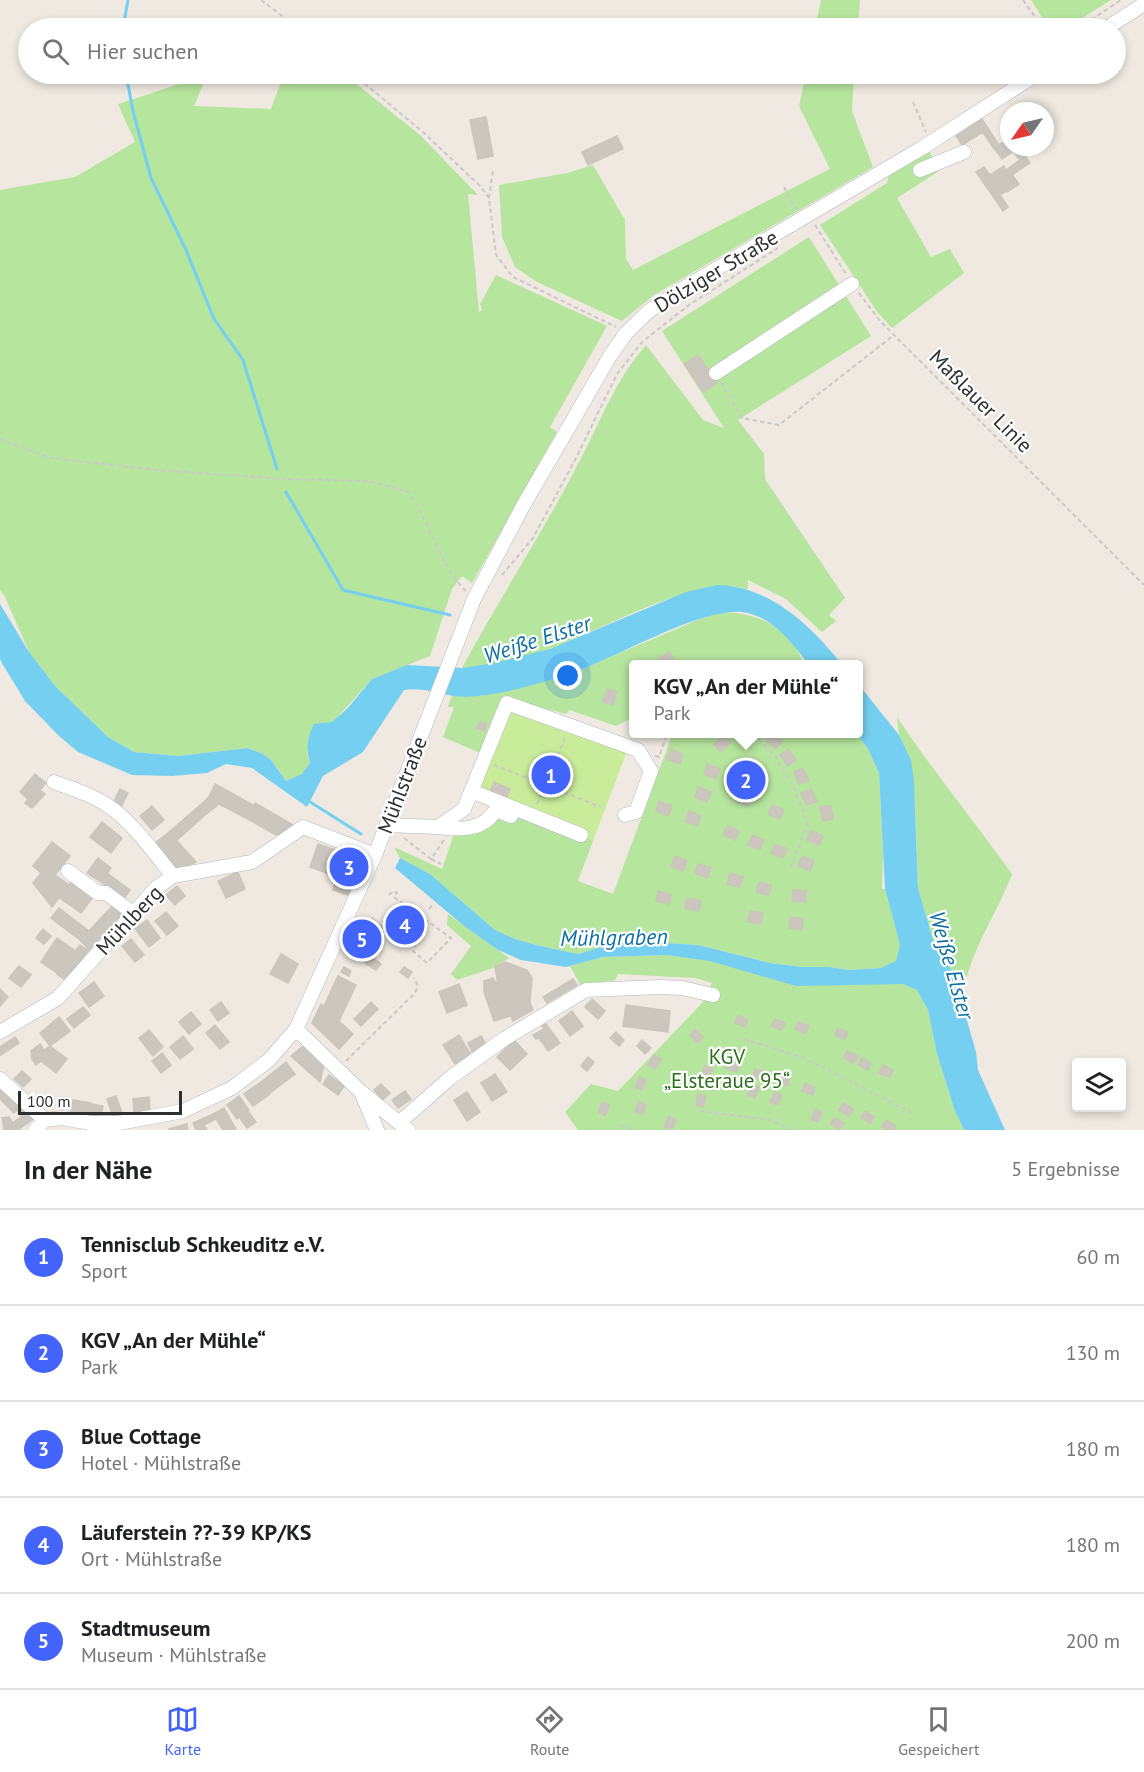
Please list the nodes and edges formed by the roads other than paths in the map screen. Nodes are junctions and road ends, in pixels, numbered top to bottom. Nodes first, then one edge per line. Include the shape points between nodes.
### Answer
1 (1144, 4) edge
2 (1122, 18) edge
3 (1022, 84) edge
4 (931, 143) junction
5 (852, 284) road end
6 (716, 373) road end
7 (449, 663) joint
8 (54, 782) dead end
9 (471, 791) junction
10 (625, 815) dead end
11 (529, 819) junction
12 (387, 825) junction
13 (438, 827) junction
14 (581, 835) dead end
15 (375, 855) junction
16 (68, 871) dead end
17 (173, 876) junction
18 (133, 914) junction
19 (713, 994) dead end
20 (296, 1029) junction
21 (0, 1032) edge
22 (0, 1079) edge
23 (361, 1092) junction
24 (40, 1125) edge
25 (404, 1126) edge
26 (377, 1130) edge

1 - 2 street
3 - 4 street, Dölziger Straße
4 - 4 street via 926,168 958,155
4 - 7 street, Dölziger Straße via 808,222 682,289 649,311 626,333 523,506 474,599
5 - 6 street
7 - 12 street, Mühlstraße
8 - 17 street via 111,807 143,838
9 - 10 street via 507,703 638,750 651,771 636,812
9 - 11 street
9 - 13 street via 464,809
11 - 13 street via 496,810 490,819 473,828
11 - 14 street
12 - 13 street
12 - 15 street, Mühlstraße
15 - 17 street, Mühlberg via 303,827 252,862
15 - 20 street, Mühlstraße
16 - 18 street
17 - 18 street, Mühlberg via 156,888
18 - 21 street, Mühlberg via 58,998
19 - 25 street via 671,987 586,990 504,1039 450,1078
20 - 23 street
20 - 24 street, Mühlstraße via 269,1060 232,1088 183,1111 119,1124 63,1118
22 - 24 street
23 - 25 street
23 - 26 street

